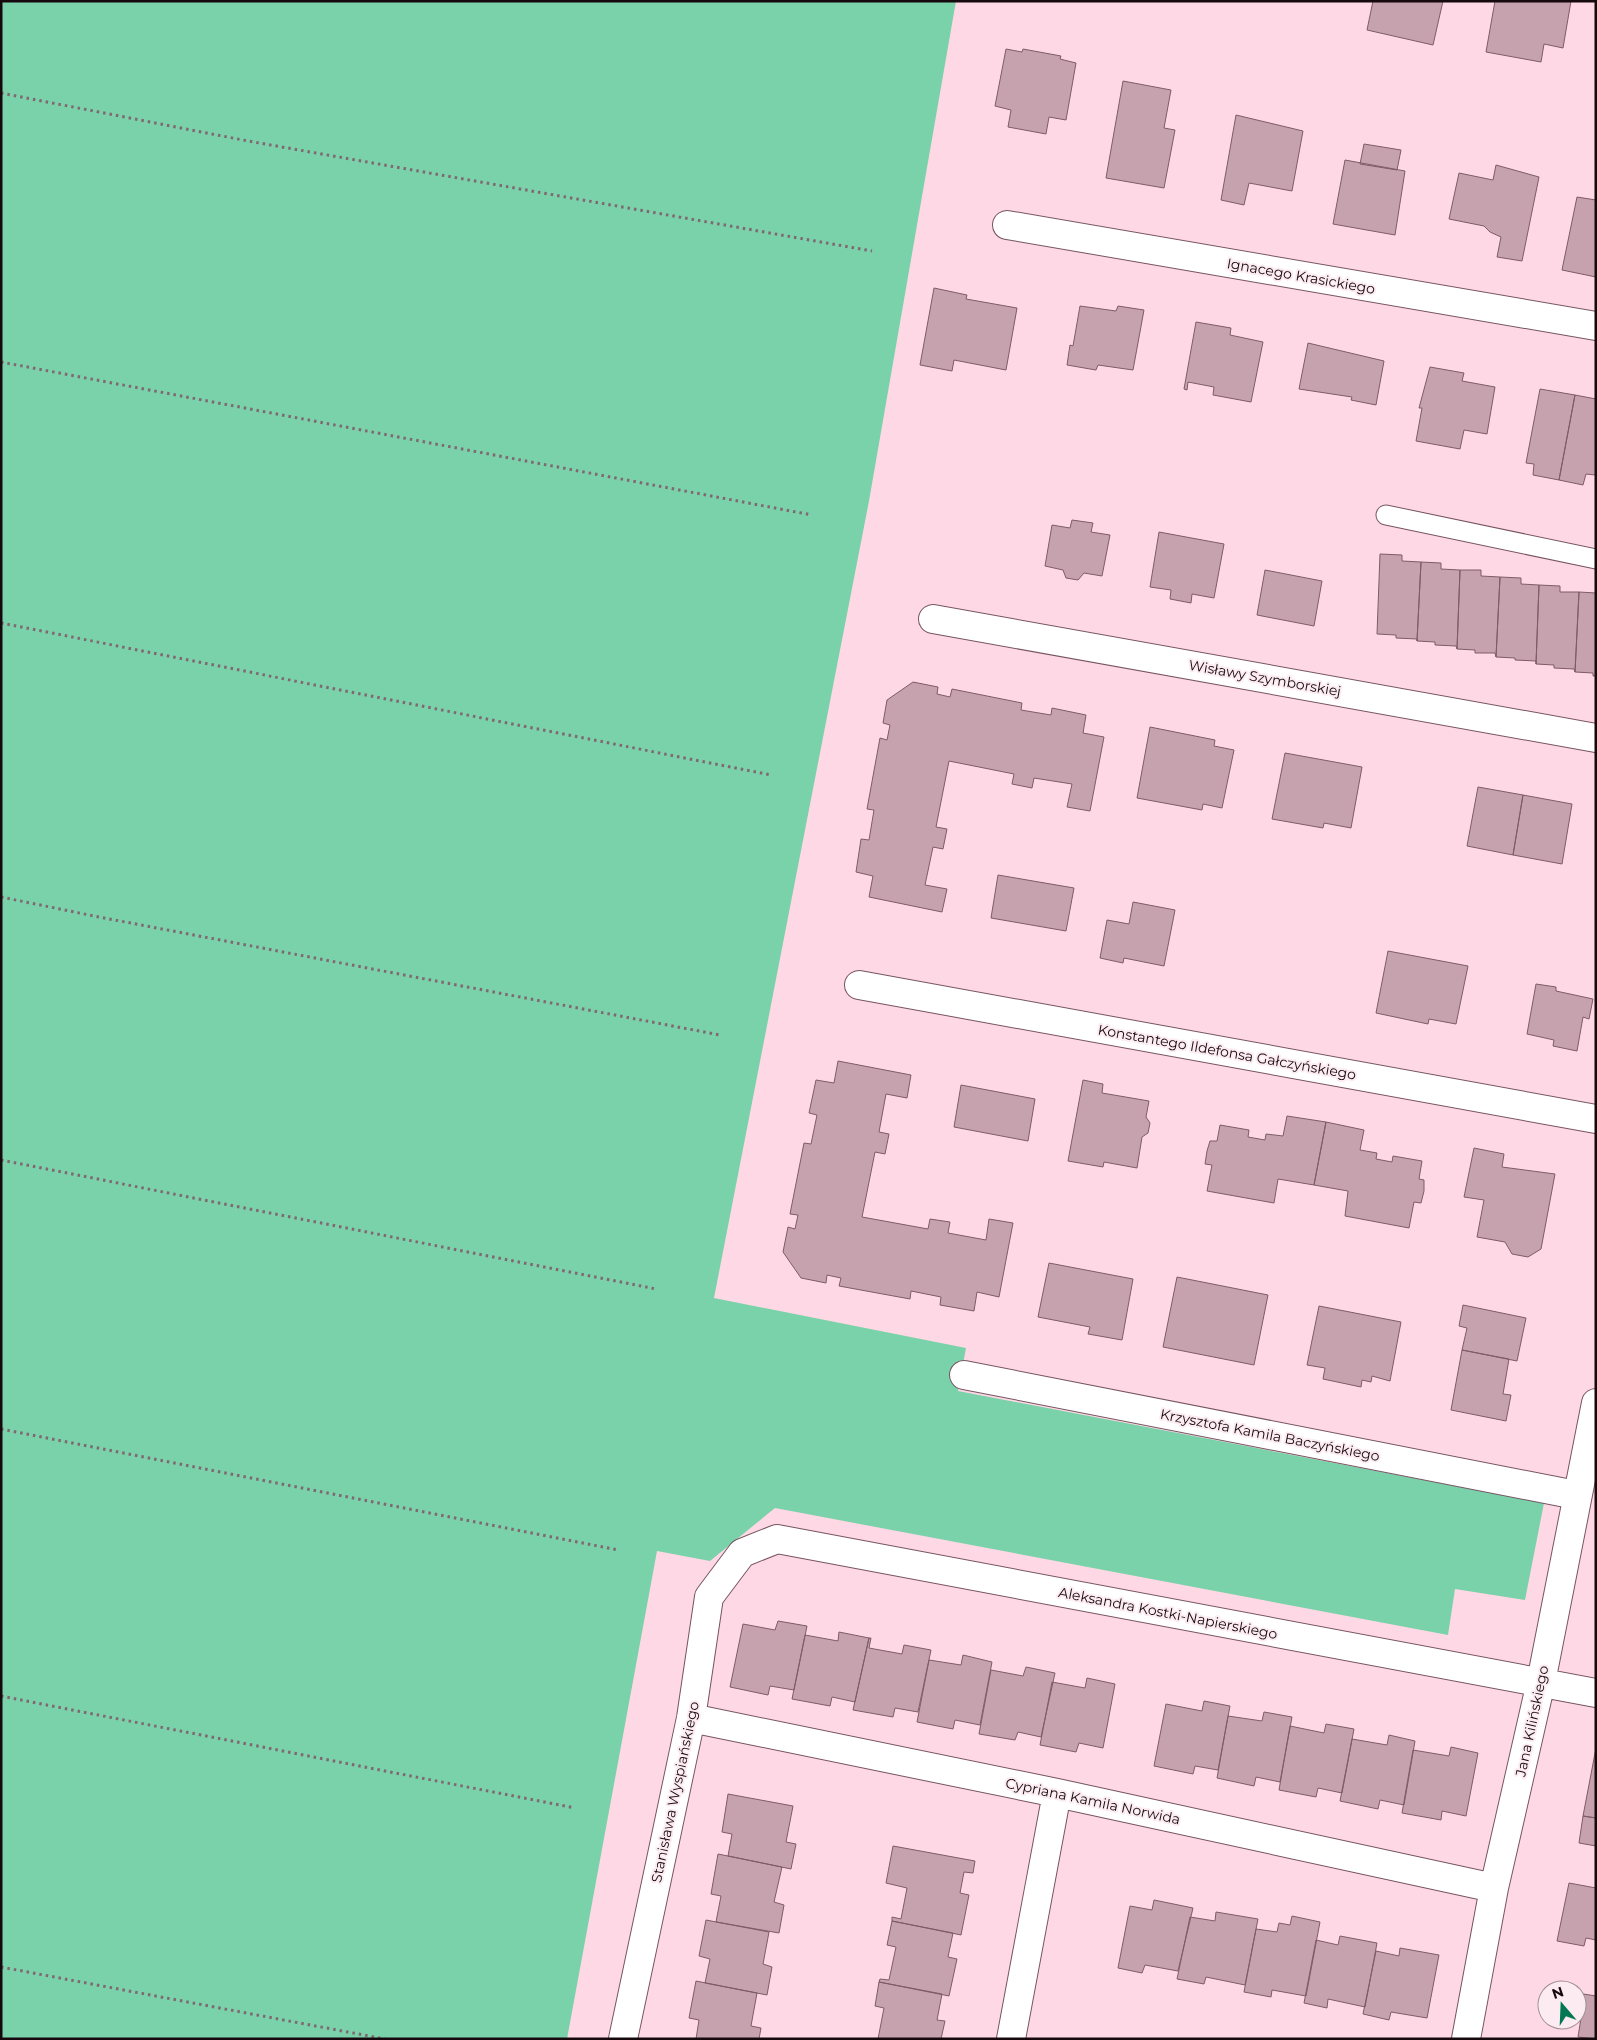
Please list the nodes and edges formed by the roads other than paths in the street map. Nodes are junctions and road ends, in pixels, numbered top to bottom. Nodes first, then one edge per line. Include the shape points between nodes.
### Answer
1 (1007, 225) dead end
2 (1596, 326) edge
3 (1386, 515) dead end
4 (1596, 559) edge
5 (934, 618) dead end
6 (1596, 738) edge
7 (859, 985) dead end
8 (1596, 1119) edge
9 (964, 1375) dead end
10 (1596, 1403) edge
11 (1576, 1494) junction
12 (742, 1553) joint
13 (1541, 1682) junction
14 (1596, 1693) edge
15 (691, 1718) junction
16 (1056, 1793) junction
17 (1494, 1888) junction
18 (623, 2039) edge
19 (1011, 2039) edge
20 (1466, 2039) edge

1 - 2 street, Ignacego Krasickiego
3 - 4 lane
5 - 6 street, Wisławy Szymborskiej
7 - 8 street, Konstantego Ildefonsa Gałczyńskiego
9 - 11 street, Krzysztofa Kamila Baczyńskiego
10 - 11 street, Jana Kilińskiego
11 - 13 street, Jana Kilińskiego
12 - 13 street, Aleksandra Kostki-Napierskiego via 776,1539
12 - 15 street, Stanisława Wyspiańskiego via 710,1597
13 - 14 street, Aleksandra Kostki-Napierskiego
13 - 17 street, Jana Kilińskiego
15 - 16 street, Cypriana Kamila Norwida
15 - 18 street, Stanisława Wyspiańskiego
16 - 17 street, Cypriana Kamila Norwida
16 - 19 street
17 - 20 street, Jana Kilińskiego

